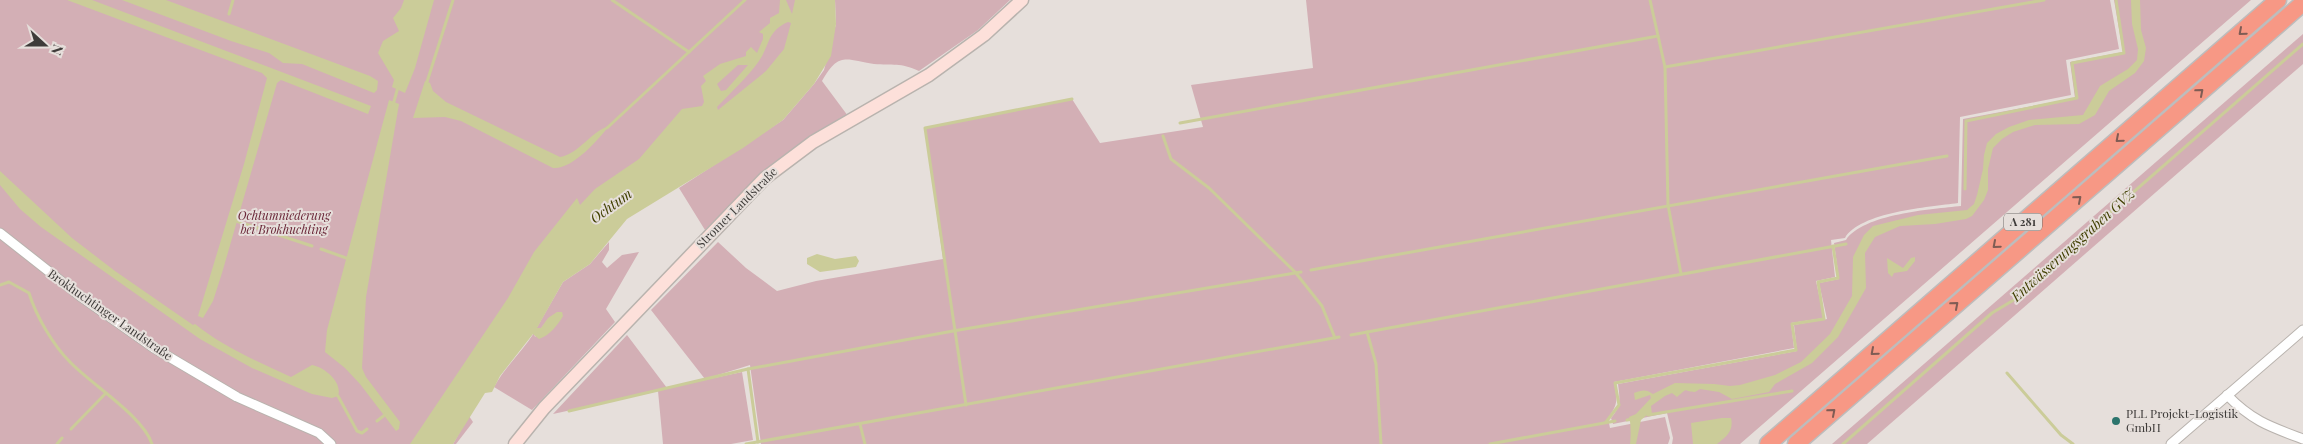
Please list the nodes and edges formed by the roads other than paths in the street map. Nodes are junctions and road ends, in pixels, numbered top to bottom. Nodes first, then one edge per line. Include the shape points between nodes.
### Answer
1 (1022, 0) edge
2 (2278, 0) edge
3 (2303, 3) edge
4 (0, 233) edge
5 (2303, 330) edge
6 (2227, 396) junction
7 (2303, 440) edge
8 (331, 444) edge
9 (515, 444) edge
10 (1768, 444) edge
11 (1796, 444) edge
12 (2171, 444) edge

1 - 9 main road, Stromer Landstraße via 984,35 929,74 813,142 765,178 544,408
2 -> 10 highway, A 281
11 -> 3 highway, A 281
4 - 8 street, Brokhuchtinger Landstraße via 80,296 154,348 237,397 319,432
5 - 6 street
6 - 7 street via 2259,422
6 - 12 street

